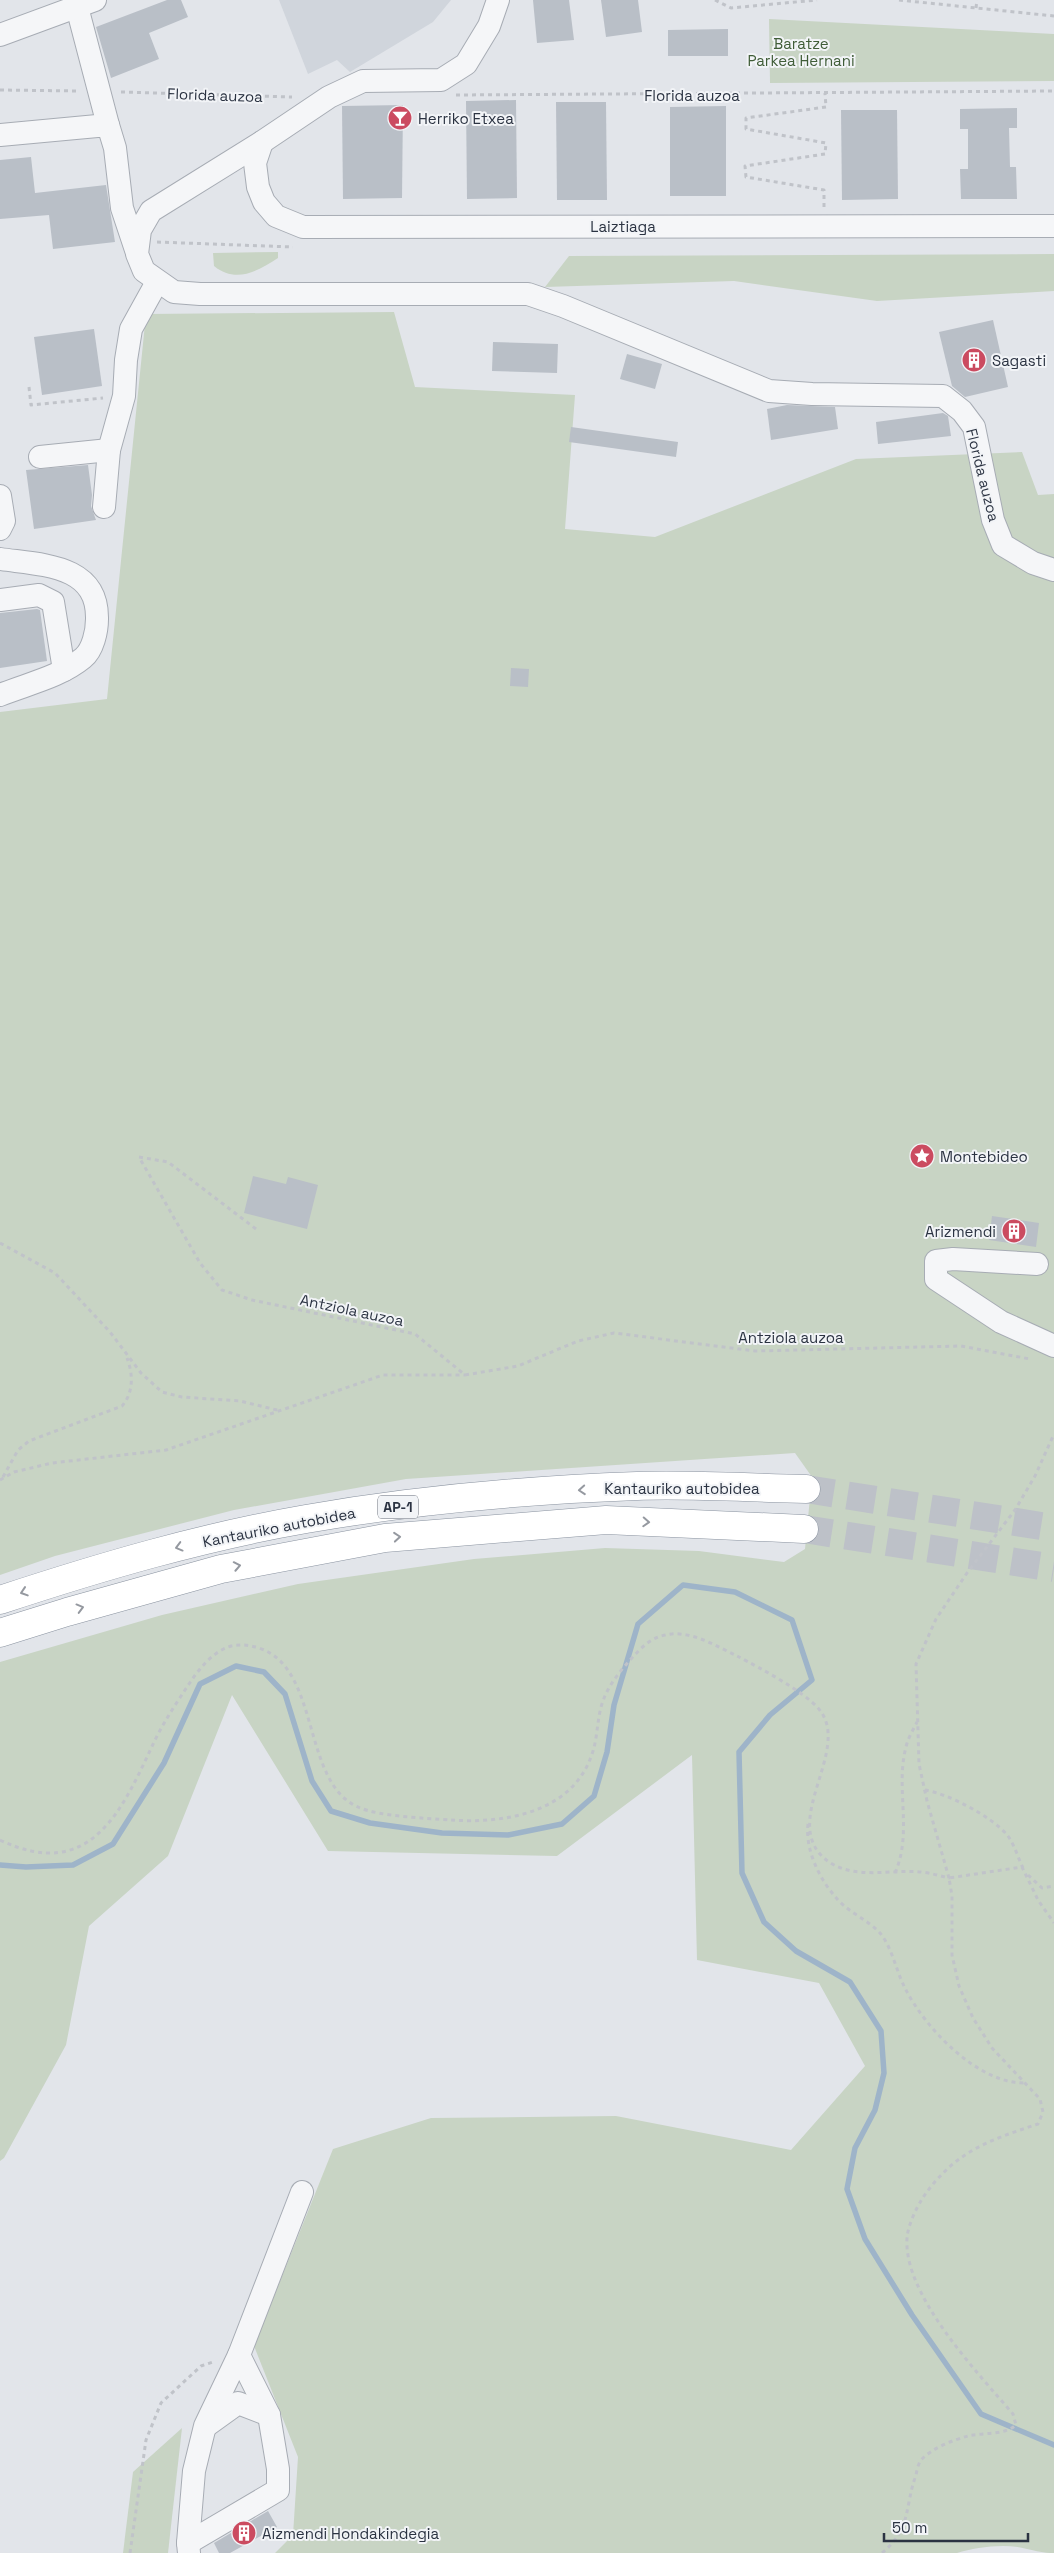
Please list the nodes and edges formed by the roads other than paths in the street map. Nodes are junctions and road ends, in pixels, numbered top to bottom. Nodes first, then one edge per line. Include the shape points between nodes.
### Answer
1 (498, 0) edge
2 (86, 3) edge
3 (0, 35) edge
4 (108, 125) junction
5 (0, 135) edge
6 (262, 142) junction
7 (1054, 226) edge
8 (137, 254) junction
9 (157, 282) junction
10 (109, 450) junction
11 (40, 457) dead end
12 (0, 496) edge
13 (104, 507) dead end
14 (0, 529) edge
15 (0, 559) edge
16 (1054, 570) edge
17 (0, 600) edge
18 (64, 670) junction
19 (0, 695) edge
20 (1037, 1264) dead end
21 (1046, 1353) edge
22 (806, 1489) tunnel mouth
23 (804, 1529) tunnel mouth
24 (0, 1600) edge
25 (0, 1633) edge
26 (302, 2192) dead end
27 (239, 2355) junction
28 (269, 2415) junction
29 (205, 2426) junction
30 (188, 2548) edge

1 - 6 street via 490,26 466,64 442,80 363,81 329,97
2 - 3 street
2 - 4 street
4 - 5 street
4 - 8 street via 115,148 122,208
6 - 7 street, Laiztiaga via 255,164 264,202 276,216 303,227
6 - 8 street via 151,211 140,230
8 - 9 street via 144,270
9 - 10 street via 131,329 124,396
9 - 16 street, Florida auzoa via 174,292 200,294 528,294 769,391 943,396 962,411 974,427 992,520 1003,545 1033,563
10 - 11 street
10 - 13 street
12 - 14 street via 4,521
15 - 18 street via 48,566 73,574 89,587 97,605 97,631 85,656
17 - 18 street via 39,595 53,602
18 - 19 street
20 - 21 street via 953,1259 936,1261 936,1279
22 -> 24 highway, Kantauriko autobidea / AP-1 via 639,1486 484,1496 306,1519 191,1544 81,1573
25 -> 23 highway, Kantauriko autobidea / AP-1 via 221,1569 385,1538 606,1520
26 - 27 street
27 - 28 street
27 - 29 street
28 - 29 street via 238,2403
28 - 30 street via 278,2469 278,2490
29 - 30 street via 194,2471

